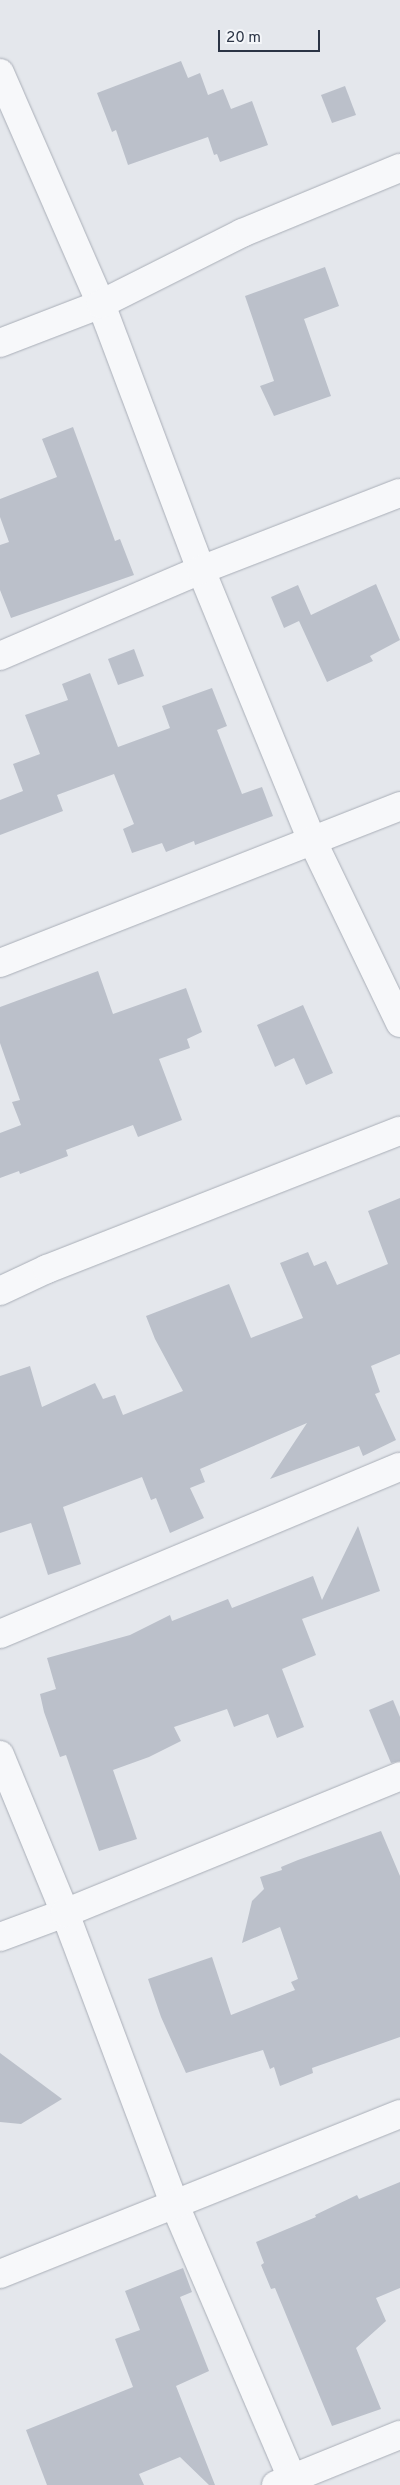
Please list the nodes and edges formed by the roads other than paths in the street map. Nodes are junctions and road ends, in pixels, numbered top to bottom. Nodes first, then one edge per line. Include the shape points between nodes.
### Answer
1 (0, 73) edge
2 (400, 168) edge
3 (101, 304) junction
4 (0, 343) edge
5 (400, 494) edge
6 (201, 570) junction
7 (0, 656) edge
8 (400, 806) edge
9 (312, 840) junction
10 (0, 963) edge
11 (400, 1022) edge
12 (400, 1131) edge
13 (0, 1290) edge
14 (400, 1468) edge
15 (0, 1634) edge
16 (0, 1755) edge
17 (400, 1776) edge
18 (65, 1913) junction
19 (0, 1937) edge
20 (400, 2114) edge
21 (174, 2203) junction
22 (0, 2274) edge
23 (400, 2434) edge
24 (288, 2483) edge

1 - 3 street
2 - 3 street via 242,233
3 - 4 street
3 - 6 street
5 - 6 street
6 - 7 street
6 - 9 street
8 - 9 street
9 - 10 street
9 - 11 street
12 - 13 street
14 - 15 street
16 - 18 street
17 - 18 street
18 - 19 street
18 - 21 street
20 - 21 street
21 - 22 street
21 - 24 street
23 - 24 street

